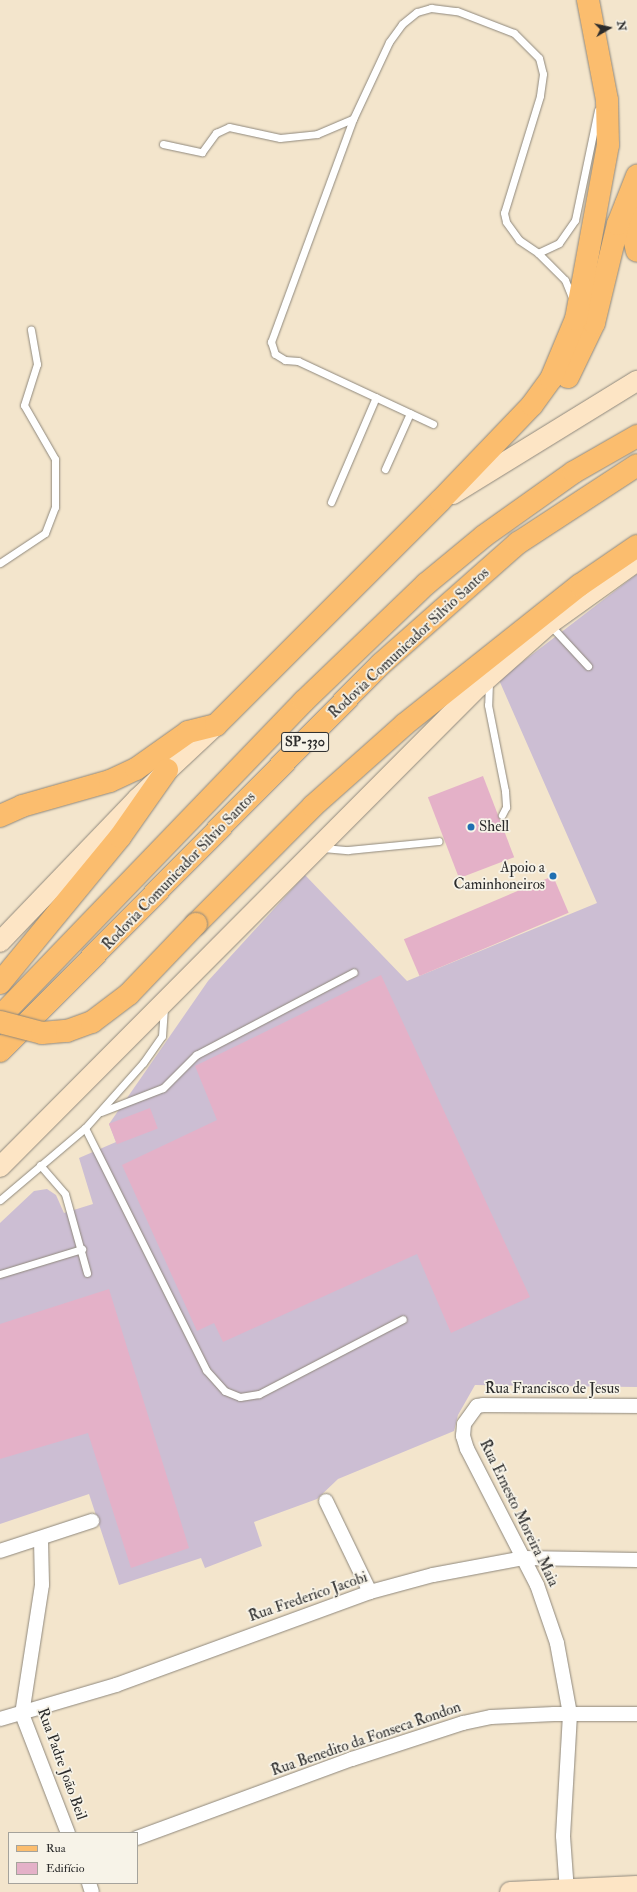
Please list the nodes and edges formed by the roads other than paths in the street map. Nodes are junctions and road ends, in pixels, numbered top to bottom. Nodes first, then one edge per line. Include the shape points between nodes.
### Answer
1 (588, 0) edge
2 (603, 76) junction
3 (353, 120) junction
4 (163, 144) dead end
5 (637, 176) edge
6 (626, 203) junction
7 (637, 251) edge
8 (538, 253) junction
9 (576, 320) junction
10 (31, 330) dead end
11 (637, 381) edge
12 (376, 397) junction
13 (410, 413) junction
14 (433, 424) dead end
15 (637, 436) edge
16 (482, 458) junction
17 (637, 465) edge
18 (385, 470) dead end
19 (331, 502) dead end
20 (440, 502) junction
21 (637, 546) edge
22 (637, 561) edge
23 (0, 563) edge
24 (549, 624) junction
25 (588, 666) dead end
26 (489, 677) junction
27 (216, 724) junction
28 (167, 770) junction
29 (502, 815) dead end
30 (0, 816) edge
31 (439, 841) dead end
32 (317, 847) junction
33 (0, 942) edge
34 (354, 972) dead end
35 (0, 983) edge
36 (164, 1001) junction
37 (0, 1017) edge
38 (0, 1022) edge
39 (0, 1051) edge
40 (101, 1112) junction
41 (85, 1128) junction
42 (40, 1166) junction
43 (0, 1167) edge
44 (0, 1200) edge
45 (82, 1249) junction
46 (87, 1272) dead end
47 (0, 1274) edge
48 (403, 1319) dead end
49 (637, 1406) edge
50 (470, 1414) joint
51 (326, 1501) dead end
52 (92, 1521) dead end
53 (41, 1540) junction
54 (0, 1551) edge
55 (524, 1558) junction
56 (637, 1560) edge
57 (370, 1592) junction
58 (22, 1714) junction
59 (570, 1714) junction
60 (637, 1714) edge
61 (0, 1719) edge
62 (68, 1832) edge
63 (138, 1838) edge
64 (637, 1886) edge
65 (567, 1890) edge
66 (510, 1892) edge

1 - 2 main road
2 - 8 lane via 575,220 559,243
2 - 9 main road via 608,145
3 - 4 lane via 317,134 280,138 229,126 216,133 202,152
3 - 8 lane via 389,42 402,24 418,12 432,8 457,11 514,33 539,58 543,74 540,96 504,213 506,222 519,240
3 - 12 lane via 271,342 274,354 298,361
5 - 6 main road
6 - 7 main road
6 - 16 main road via 594,323 567,378 531,420
8 - 9 lane via 564,280
9 - 16 main road via 551,379 532,405
10 - 23 lane via 37,364 24,405 55,459 55,507 45,533
11 - 20 main road
12 - 13 lane
12 - 19 lane
13 - 14 lane
13 - 18 lane
15 - 37 main road, Rodovia Comunicador Silvio Santos / SP-330 via 574,472 484,536 426,584 304,701
16 - 20 main road
17 - 39 main road, Rodovia Comunicador Silvio Santos / SP-330 via 518,544 381,664
20 - 27 main road
21 - 38 main road, bridge via 580,585 405,724 313,806 129,994 92,1022 67,1031 42,1033
22 - 24 main road
24 - 25 lane
24 - 26 main road
26 - 29 lane via 488,705 506,791 506,807
26 - 32 main road
27 - 28 main road
27 - 30 main road via 188,732 136,769 110,781 22,806
28 - 33 main road
28 - 35 main road via 120,837
31 - 32 lane via 348,850
32 - 36 main road
34 - 40 lane via 196,1056 164,1088
36 - 40 lane via 162,1036
36 - 43 main road
40 - 41 lane
41 - 42 lane
41 - 48 lane via 206,1370 225,1391 240,1397 259,1394
42 - 44 lane
42 - 45 lane via 65,1194
45 - 46 lane
45 - 47 lane
49 - 50 street, Rua Francisco de Jesus via 489,1404 477,1406
50 - 55 street, Rua Ernesto Moreira Maia via 463,1436 467,1449
51 - 57 street
52 - 53 street
53 - 54 street
53 - 58 street, Rua Padre João Beil via 42,1586
55 - 56 street, Rua Frederico Jacobi
55 - 57 street, Rua Frederico Jacobi via 461,1568
55 - 59 street, Rua Ernesto Moreira Maia via 552,1625
57 - 58 street, Rua Frederico Jacobi via 116,1685
58 - 61 street, Rua Frederico Jacobi
58 - 62 street, Rua Padre João Beil
59 - 60 street, Rua Benedito da Fonseca Rondon
59 - 63 street, Rua Benedito da Fonseca Rondon via 491,1717 429,1733
59 - 65 street, Rua Ernesto Moreira Maia via 563,1836
64 - 65 main road
65 - 66 main road

